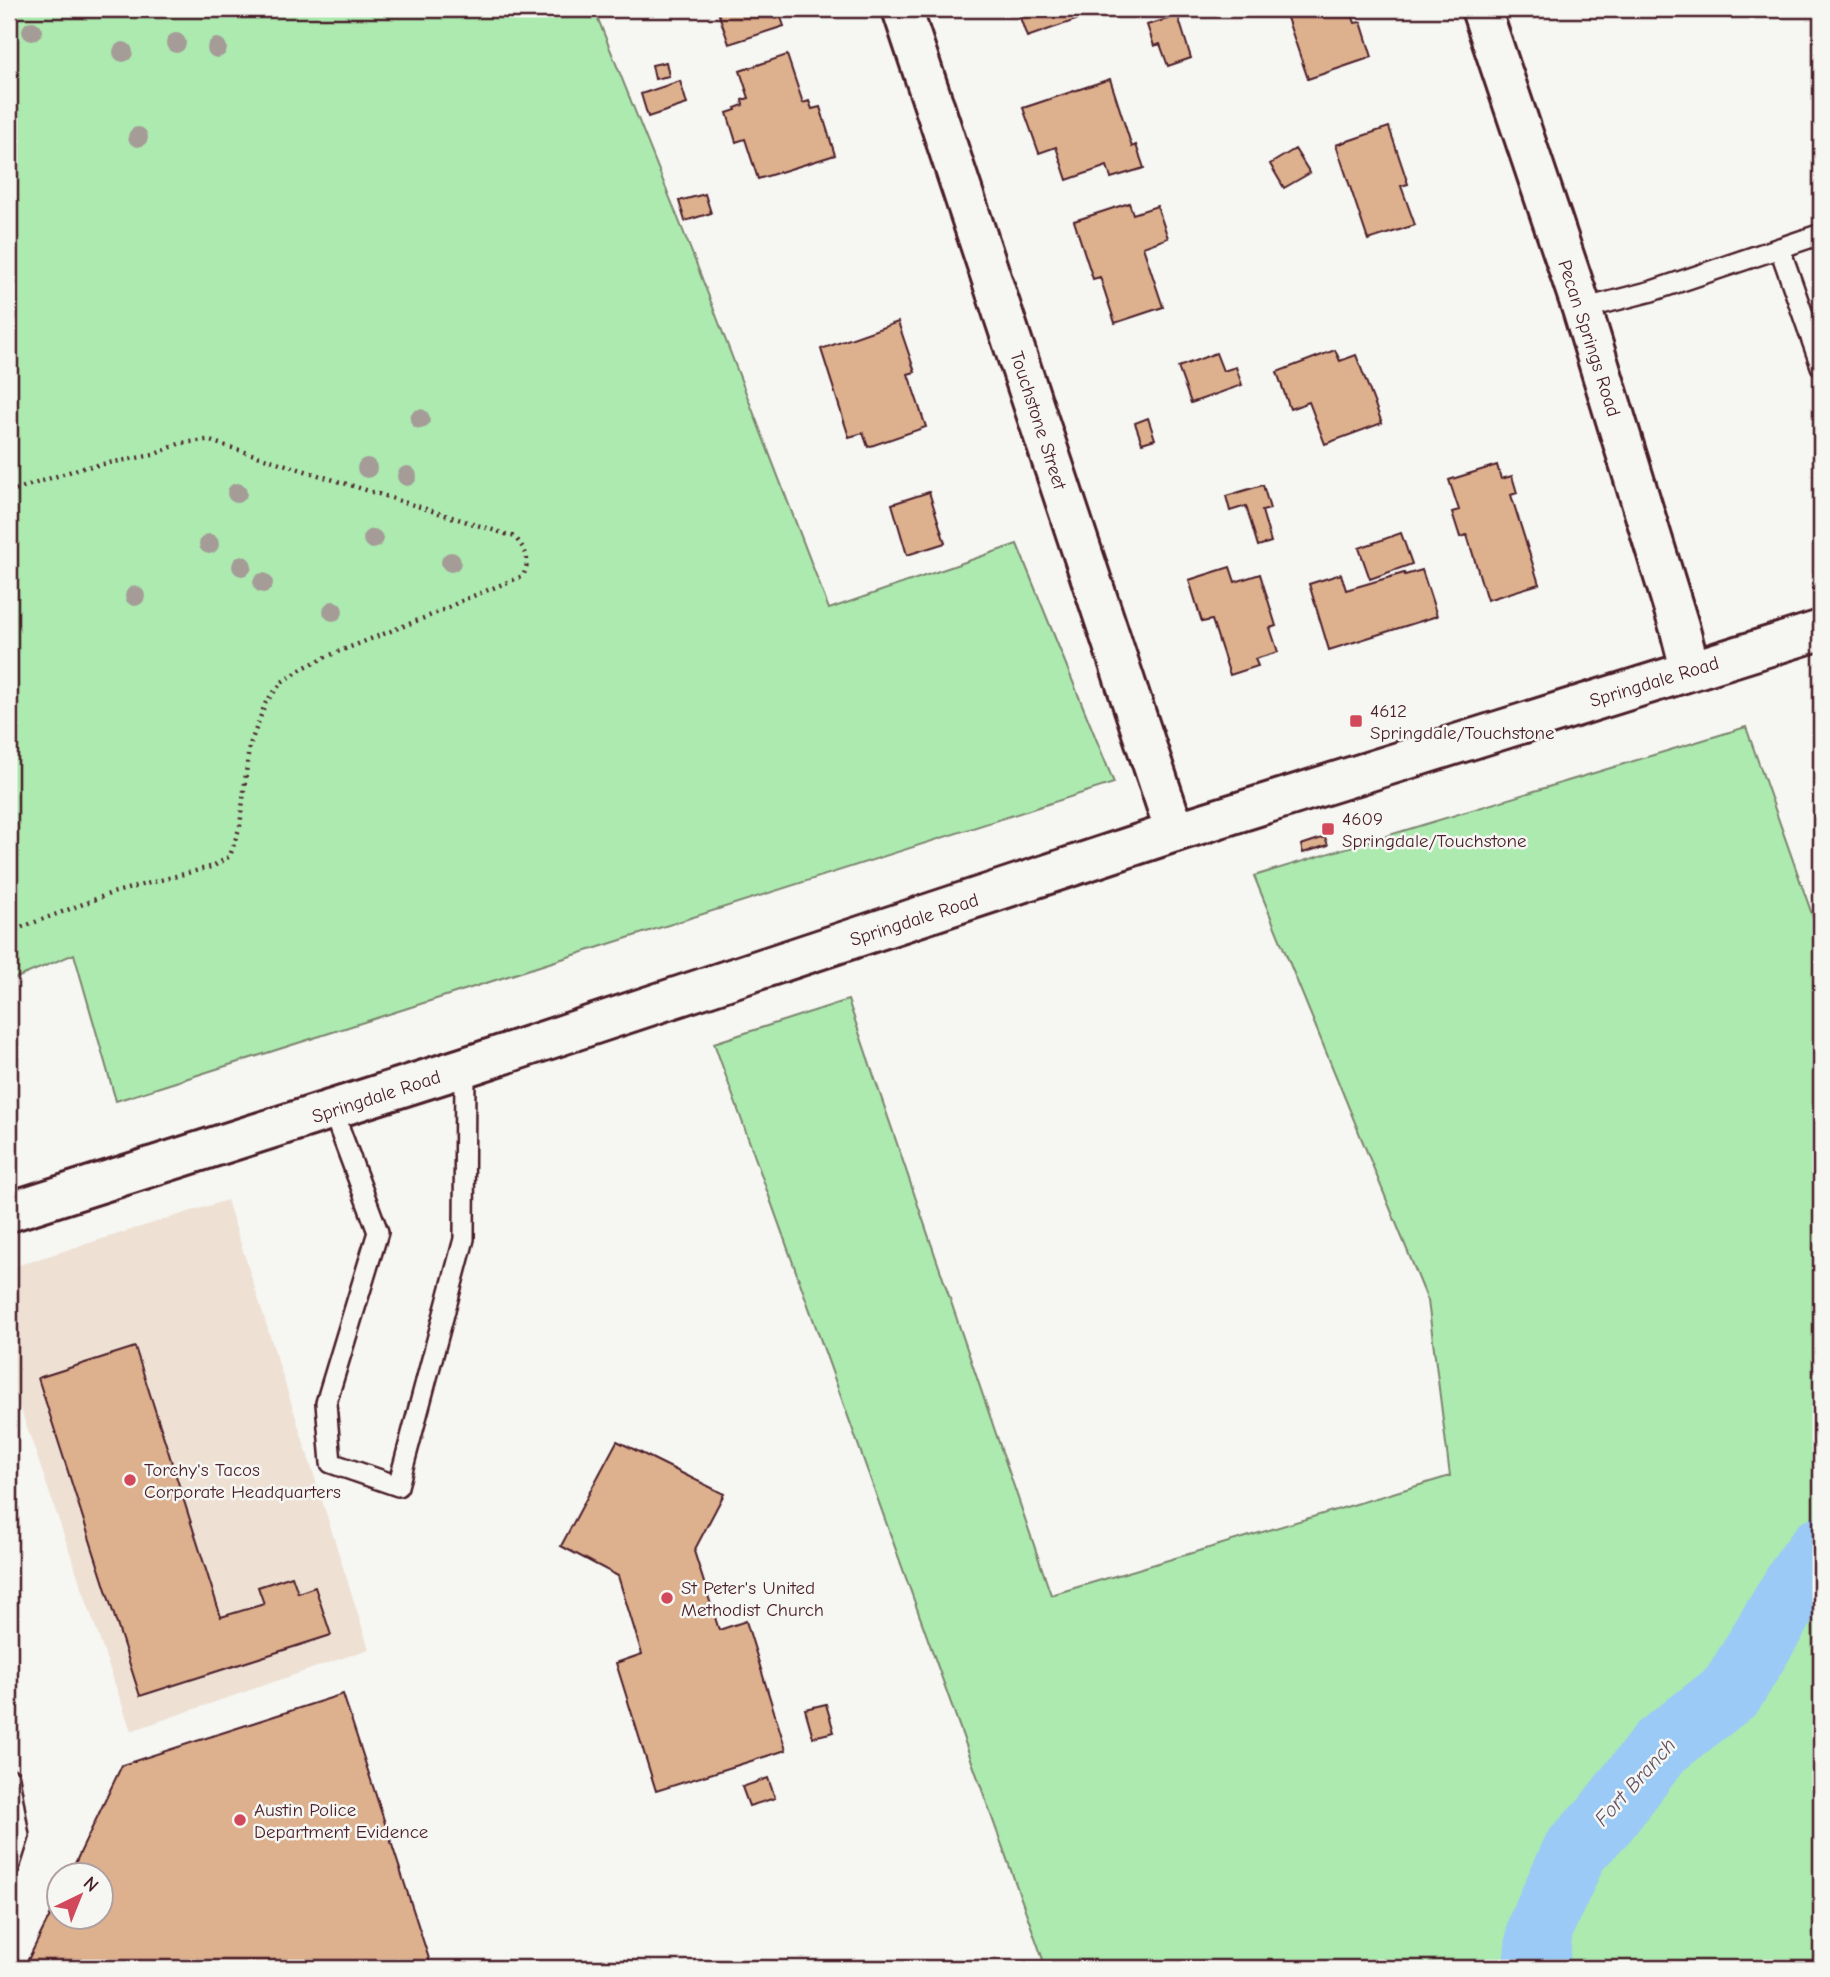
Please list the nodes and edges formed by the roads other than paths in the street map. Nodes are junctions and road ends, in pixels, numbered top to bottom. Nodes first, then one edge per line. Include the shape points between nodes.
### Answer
1 (902, 9) edge
2 (1481, 9) edge
3 (1821, 233) edge
4 (1780, 249) junction
5 (1582, 309) junction
6 (1821, 366) edge
7 (1821, 629) edge
8 (1690, 669) junction
9 (1175, 832) junction
10 (465, 1067) junction
11 (332, 1110) junction
12 (9, 1212) edge
13 (9, 1778) edge
14 (9, 1867) edge

1 - 9 main road, Touchstone Street
2 - 5 main road, Pecan Springs Road
3 - 4 lane
4 - 5 lane
4 - 6 lane
5 - 8 main road, Pecan Springs Road
7 - 8 main road, Springdale Road
8 - 9 main road, Springdale Road
9 - 10 main road, Springdale Road
10 - 11 main road, Springdale Road
10 - 11 lane via 464,1239 398,1486 331,1463 326,1403 378,1232
11 - 12 main road, Springdale Road
13 - 14 lane via 19,1836

